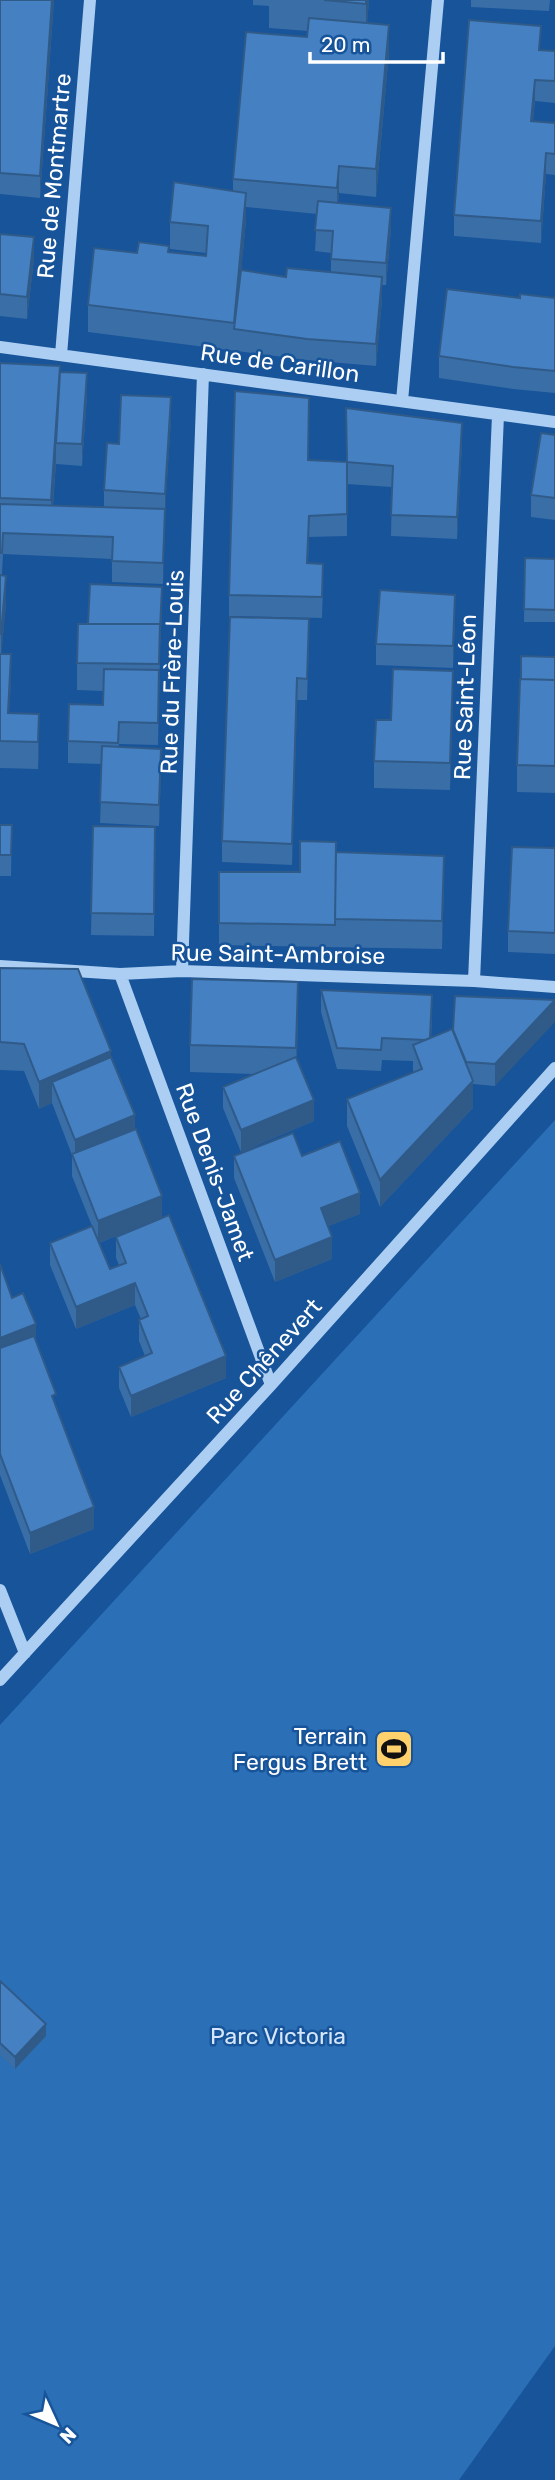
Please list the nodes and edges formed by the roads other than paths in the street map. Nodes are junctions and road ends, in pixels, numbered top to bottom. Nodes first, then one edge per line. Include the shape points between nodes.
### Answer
1 (90, 0) edge
2 (438, 0) edge
3 (0, 347) edge
4 (61, 355) junction
5 (202, 374) junction
6 (402, 401) junction
7 (498, 415) junction
8 (555, 422) edge
9 (0, 966) edge
10 (183, 971) junction
11 (120, 974) junction
12 (474, 981) junction
13 (555, 988) edge
14 (555, 1068) edge
15 (271, 1385) junction
16 (0, 1590) edge
17 (25, 1653) junction
18 (0, 1680) edge

1 - 4 street, Rue de Montmartre
2 - 6 street
3 - 4 street, Rue de Carillon
4 - 5 street, Rue de Carillon
5 - 6 street, Rue de Carillon
5 - 10 street, Rue du Frère-Louis
6 - 7 street, Rue de Carillon
7 - 8 street, Rue de Carillon
7 - 12 street, Rue Saint-Léon
9 - 11 street, Rue Saint-Ambroise
10 - 11 street, Rue Saint-Ambroise
10 - 12 street, Rue Saint-Ambroise
11 - 15 street, Rue Denis-Jamet
12 - 13 street, Rue Saint-Ambroise
14 - 15 street, Rue Chênevert
15 - 17 street, Rue Chênevert
16 - 17 street
17 - 18 street, Rue Chênevert

